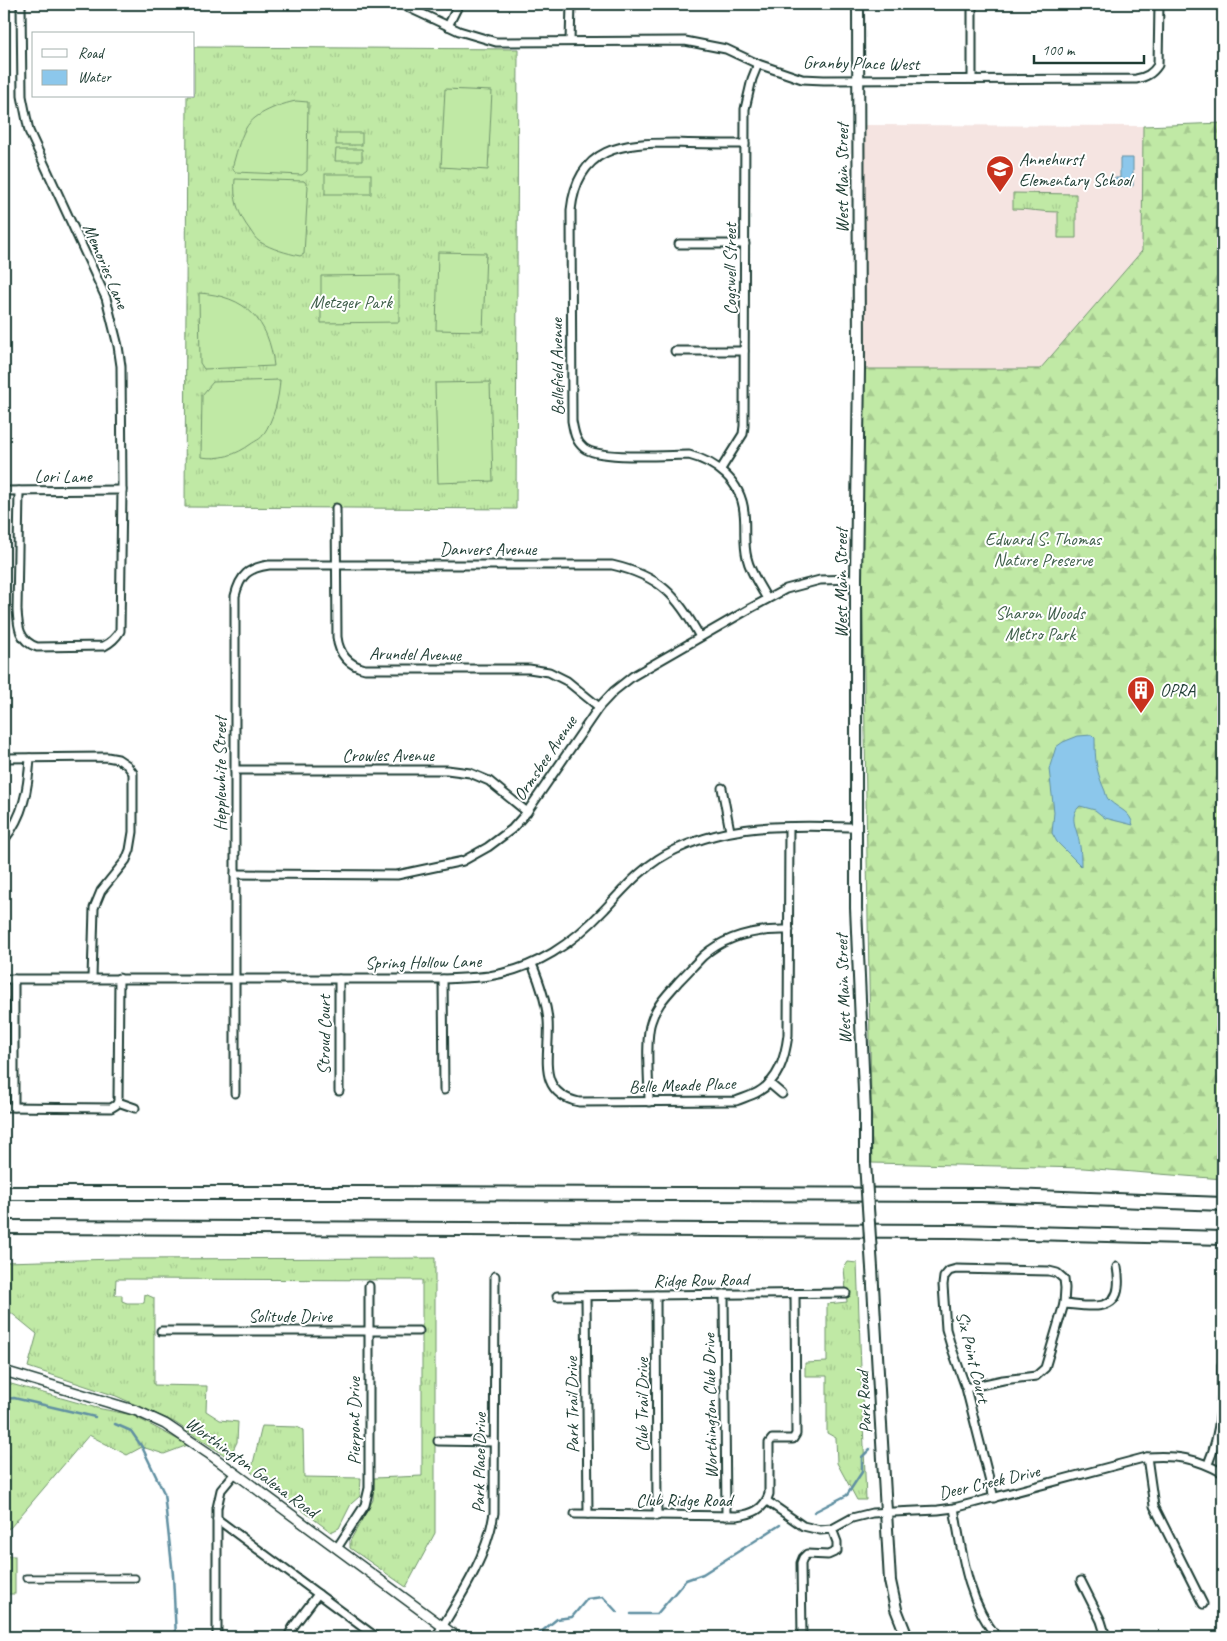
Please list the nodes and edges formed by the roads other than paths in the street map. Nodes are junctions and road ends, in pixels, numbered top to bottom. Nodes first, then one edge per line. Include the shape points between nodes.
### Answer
1 (22, 4) edge
2 (400, 4) edge
3 (459, 4) edge
4 (571, 4) edge
5 (858, 4) edge
6 (972, 4) edge
7 (1159, 4) edge
8 (448, 26) junction
9 (570, 41) junction
10 (758, 64) junction
11 (858, 79) junction
12 (972, 79) junction
13 (744, 144) junction
14 (679, 244) dead end
15 (745, 244) junction
16 (675, 351) dead end
17 (744, 351) junction
18 (721, 470) junction
19 (122, 490) junction
20 (4, 491) edge
21 (19, 491) junction
22 (336, 508) dead end
23 (337, 565) junction
24 (246, 572) joint
25 (856, 579) junction
26 (767, 599) junction
27 (700, 637) junction
28 (599, 707) junction
29 (4, 758) edge
30 (30, 758) junction
31 (235, 770) junction
32 (722, 788) dead end
33 (528, 812) junction
34 (788, 827) junction
35 (856, 827) junction
36 (730, 831) junction
37 (4, 840) edge
38 (235, 874) junction
39 (789, 930) junction
40 (532, 964) junction
41 (92, 978) junction
42 (119, 978) junction
43 (235, 978) junction
44 (4, 979) edge
45 (14, 979) junction
46 (339, 979) junction
47 (443, 979) junction
48 (769, 1083) junction
49 (444, 1090) dead end
50 (339, 1091) dead end
51 (235, 1093) dead end
52 (782, 1094) dead end
53 (118, 1102) junction
54 (649, 1102) junction
55 (4, 1107) edge
56 (14, 1107) junction
57 (135, 1108) dead end
58 (865, 1163) joint
59 (4, 1193) edge
60 (1223, 1204) edge
61 (4, 1227) edge
62 (1223, 1238) edge
63 (1117, 1267) dead end
64 (495, 1276) dead end
65 (369, 1286) dead end
66 (846, 1293) dead end
67 (724, 1294) junction
68 (795, 1294) junction
69 (656, 1295) junction
70 (557, 1296) dead end
71 (586, 1296) junction
72 (1064, 1304) junction
73 (161, 1331) dead end
74 (369, 1331) junction
75 (419, 1331) dead end
76 (1222, 1364) dead end
77 (4, 1371) edge
78 (966, 1388) junction
79 (438, 1441) dead end
80 (494, 1442) junction
81 (1146, 1457) junction
82 (1208, 1464) junction
83 (235, 1473) junction
84 (1223, 1473) edge
85 (994, 1498) junction
86 (767, 1501) junction
87 (954, 1508) junction
88 (886, 1512) junction
89 (575, 1514) dead end
90 (588, 1514) junction
91 (657, 1516) junction
92 (726, 1516) junction
93 (217, 1520) junction
94 (832, 1529) junction
95 (336, 1548) junction
96 (26, 1578) dead end
97 (135, 1578) dead end
98 (1081, 1581) dead end
99 (318, 1594) junction
100 (1203, 1604) dead end
101 (442, 1626) junction
102 (372, 1636) edge
103 (217, 1637) edge
104 (288, 1637) edge
105 (436, 1637) edge
106 (457, 1637) edge
107 (802, 1637) edge
108 (907, 1637) edge
109 (997, 1637) edge
110 (1106, 1637) edge

1 - 19 street, Memories Lane via 22,96 29,131 106,298 118,346
2 - 8 street, Granby Place West
3 - 8 street
4 - 9 street
5 - 11 main road, West Main Street
6 - 12 street
7 - 12 street, Granby Place West via 1158,65 1145,77
8 - 9 street, Granby Place West via 496,42
9 - 10 street, Granby Place West via 685,41 726,48
10 - 11 street, Granby Place West via 802,79
10 - 13 street, Cogswell Street via 745,109
11 - 12 street, Granby Place West
11 - 25 main road, West Main Street
13 - 15 street, Cogswell Street
13 - 18 street, Bellefield Avenue via 658,143 616,148 589,164 580,176 571,210 572,421 575,436 585,449 600,454 689,456 701,458
14 - 15 street
15 - 17 street, Cogswell Street
16 - 17 street
17 - 18 street, Cogswell Street via 743,434
18 - 26 street, Bellefield Avenue via 738,491 744,512 747,559
19 - 21 street, Lori Lane
19 - 21 street, Memories Lane via 120,631 104,646 37,647 31,645 18,630
20 - 21 street, Lori Lane
22 - 23 street, Arundel Avenue
23 - 24 street, Danvers Avenue via 269,565
23 - 27 street, Danvers Avenue via 612,565 641,574 663,587 685,610
23 - 28 street, Arundel Avenue via 338,645 350,664 365,669 529,669 549,672
24 - 31 street, Hepplewhite Street via 238,583 235,596
25 - 26 street, Ormsbee Avenue via 820,580 786,589
25 - 35 main road, West Main Street
26 - 27 street, Ormsbee Avenue
27 - 28 street, Ormsbee Avenue via 633,676
28 - 33 street, Ormsbee Avenue
29 - 30 street
30 - 37 street via 24,804
30 - 41 street via 107,757 127,764 132,773 132,842 126,860 101,891 94,908
31 - 33 street, Crowles Avenue via 447,770 470,773 489,781
31 - 38 street, Hepplewhite Street
32 - 36 street
33 - 38 street, Ormsbee Avenue via 488,847 454,863 397,875
34 - 35 street, Spring Hollow Lane
34 - 36 street, Spring Hollow Lane
34 - 39 street, Belle Meade Place
35 - 58 main road, West Main Street
36 - 40 street, Spring Hollow Lane via 676,849 656,861 637,875 567,944
38 - 43 street, Hepplewhite Street
39 - 48 street, Belle Meade Place via 786,1054
39 - 54 street via 754,932 719,945 662,1000 650,1023
40 - 47 street, Spring Hollow Lane via 489,976
40 - 54 street, Belle Meade Place via 544,991 549,1078 555,1091 566,1099 579,1102
41 - 42 street, Spring Hollow Lane
41 - 45 street, Spring Hollow Lane
42 - 43 street, Spring Hollow Lane
42 - 53 street
43 - 46 street, Spring Hollow Lane
43 - 51 street, Hepplewhite Street
44 - 45 street, Spring Hollow Lane
45 - 56 street
46 - 47 street, Spring Hollow Lane
46 - 50 street, Stroud Court
47 - 49 street
48 - 52 street
48 - 54 street, Belle Meade Place via 758,1092 736,1101
53 - 56 street via 111,1108
53 - 57 street
55 - 56 street
58 - 88 main road, Park Road, bridge
59 - 60 highway via 973,1195
61 - 62 highway via 956,1231
63 - 72 street via 1118,1289 1104,1306
64 - 80 street, Park Place Drive
65 - 74 street, Pierpont Drive
66 - 68 street, Ridge Row Road
67 - 68 street, Ridge Row Road
67 - 69 street, Ridge Row Road
67 - 92 street, Worthington Club Drive
68 - 86 street via 796,1434 793,1438 772,1439 769,1443
69 - 71 street, Ridge Row Road
69 - 91 street, Club Trail Drive
70 - 71 street, Ridge Row Road
71 - 90 street, Park Trail Drive
72 - 78 street via 1045,1368 1036,1376
72 - 78 street, Six Point Court via 1064,1279 1049,1270 949,1271 943,1285 946,1329
73 - 74 street, Solitude Drive
74 - 75 street, Solitude Drive
74 - 95 street, Pierpont Drive via 369,1488 365,1505
76 - 82 street via 1222,1410
77 - 83 street, Worthington Galena Road via 137,1411 165,1424
78 - 85 street, Six Point Court
79 - 80 street
80 - 101 street, Park Place Drive via 494,1513 488,1540
81 - 82 street, Deer Creek Drive via 1178,1456
81 - 85 street, Deer Creek Drive
81 - 100 street via 1154,1506
82 - 84 street, Deer Creek Drive
83 - 93 street via 221,1490
83 - 95 street, Worthington Galena Road
85 - 87 street, Deer Creek Drive
86 - 92 street, Club Ridge Road via 751,1514
86 - 94 street via 804,1526
87 - 88 street, Deer Creek Drive
87 - 109 street via 969,1583 988,1626
88 - 94 street, Deer Creek Drive via 852,1518
88 - 108 main road, Park Road via 890,1581
89 - 90 street, Club Ridge Road
90 - 91 street, Club Ridge Road
91 - 92 street, Club Ridge Road
93 - 99 street
93 - 103 street
94 - 107 street via 838,1542 837,1550 828,1555 807,1554 801,1563
95 - 101 street, Worthington Galena Road
96 - 97 street
98 - 110 street via 1102,1621
99 - 102 street
99 - 104 street
101 - 105 street, Park Place Drive
101 - 106 street, Worthington Galena Road

